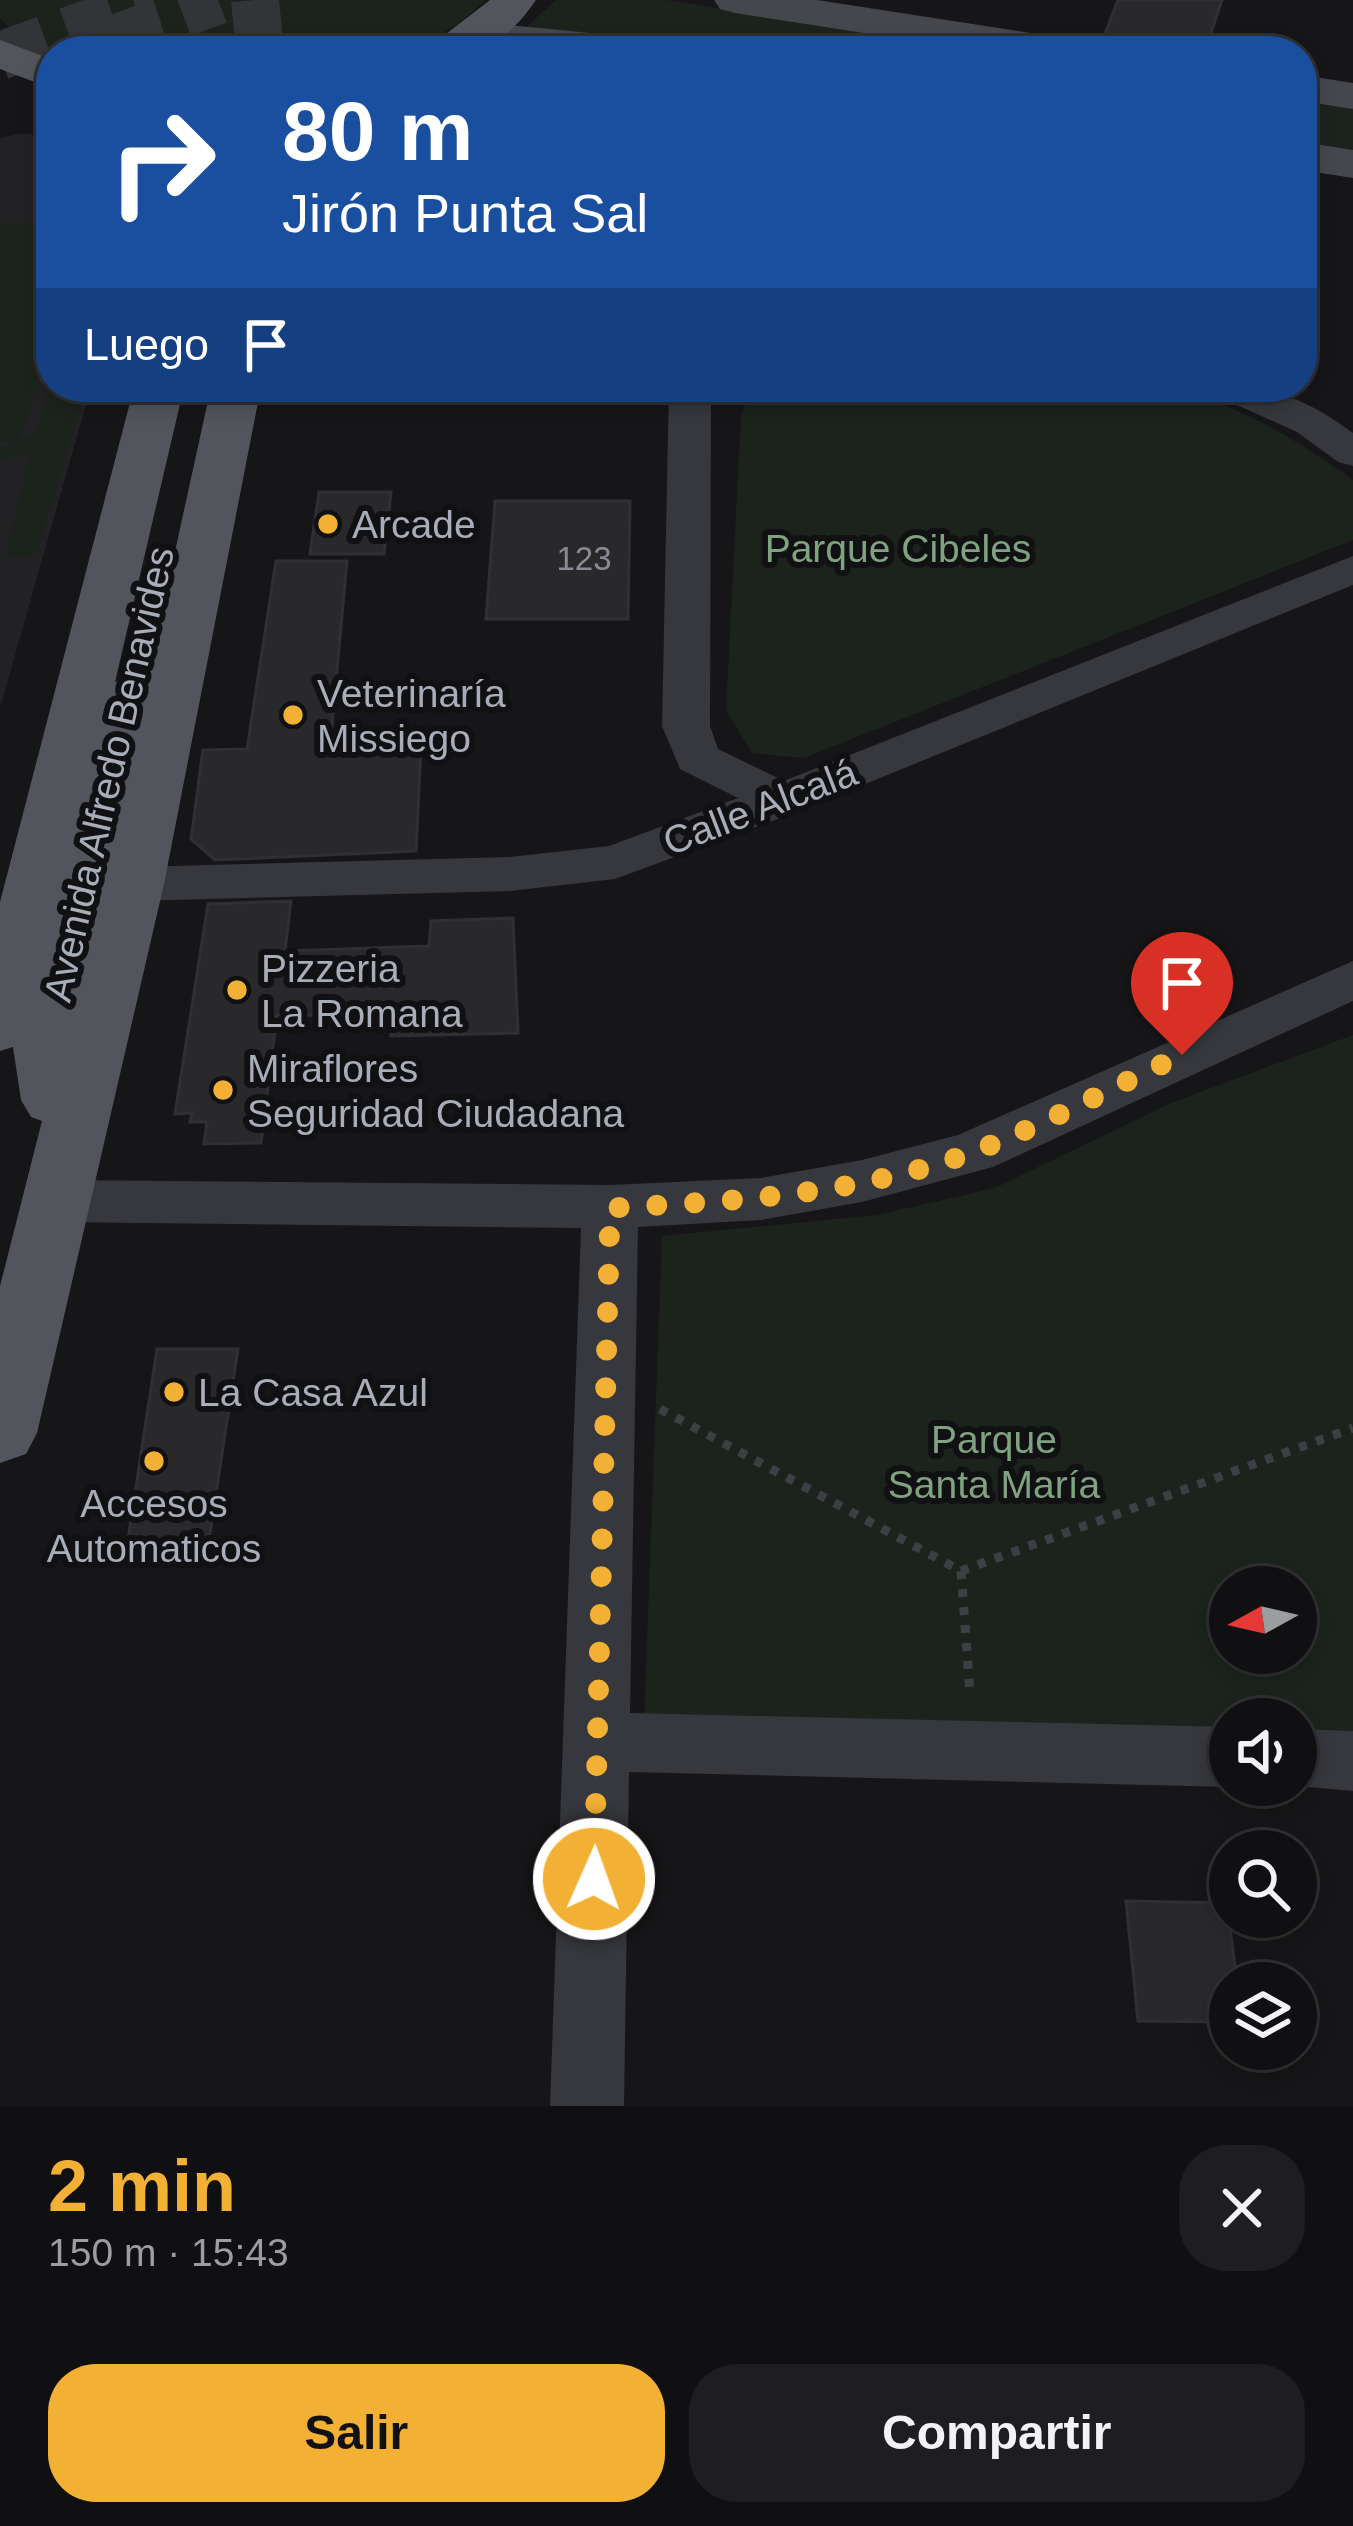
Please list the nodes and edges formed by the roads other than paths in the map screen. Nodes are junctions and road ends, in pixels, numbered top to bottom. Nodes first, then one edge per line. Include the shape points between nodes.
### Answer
1 (515, 0) edge
2 (735, 0) edge
3 (470, 36) edge
4 (967, 36) edge
5 (0, 52) edge
6 (36, 69) edge
7 (1317, 90) edge
8 (1353, 96) edge
9 (1317, 158) edge
10 (1353, 164) edge
11 (130, 402) edge
12 (155, 402) edge
13 (194, 402) edge
14 (233, 402) edge
15 (690, 402) edge
16 (1265, 402) edge
17 (1353, 453) edge
18 (1353, 568) edge
19 (698, 758) junction
20 (782, 800) junction
21 (685, 836) junction
22 (0, 843) edge
23 (133, 884) junction
24 (1353, 979) edge
25 (0, 1028) edge
26 (60, 1182) junction
27 (610, 1208) junction
28 (0, 1433) edge
29 (598, 1742) junction
30 (1209, 1756) edge
31 (1317, 1760) edge
32 (1353, 1761) edge
33 (587, 2106) edge

1 - 3 main road
2 - 4 main road
5 - 6 main road
7 - 8 main road
9 - 10 main road
11 - 22 main road, Avenida Alfredo Benavides
12 - 25 main road, Avenida Alfredo Benavides
13 - 26 main road, Avenida Alfredo Benavides via 46,1049
14 - 23 main road, Avenida Alfredo Benavides
15 - 19 street via 686,725
16 - 17 street
18 - 20 street, Calle Alcalá
19 - 20 street
19 - 21 street
20 - 21 street, Calle Alcalá
21 - 23 street, Calle Alcalá via 615,862 510,874
23 - 26 main road, Avenida Alfredo Benavides
24 - 27 street via 973,1152 884,1178 761,1199
26 - 27 street
26 - 28 main road, Avenida Alfredo Benavides
27 - 29 street
29 - 30 street
29 - 33 street
31 - 32 street

